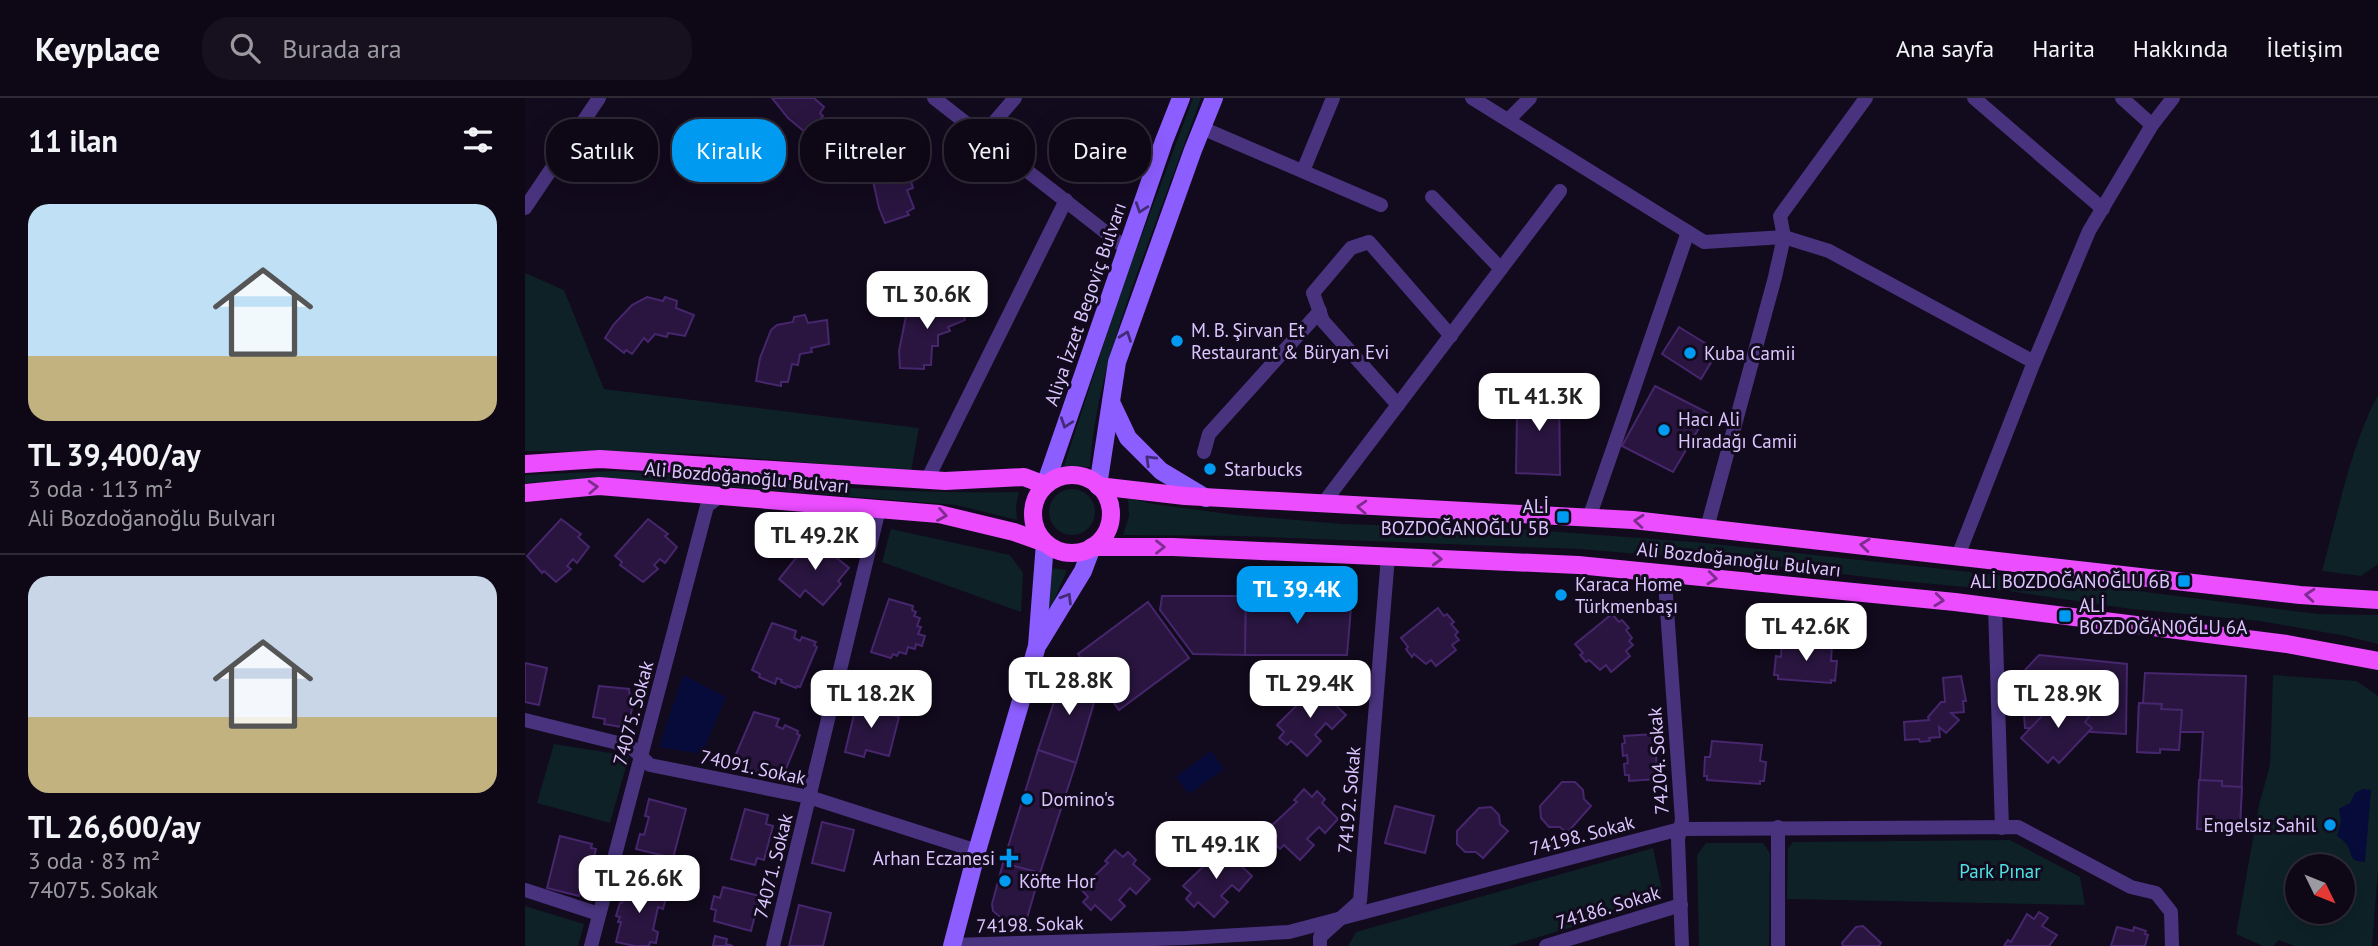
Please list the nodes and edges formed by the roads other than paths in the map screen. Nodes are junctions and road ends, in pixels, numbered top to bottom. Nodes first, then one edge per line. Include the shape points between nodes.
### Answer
1 (599, 98) edge
2 (934, 98) edge
3 (1015, 98) edge
4 (1181, 98) edge
5 (1214, 98) edge
6 (1333, 98) edge
7 (1529, 98) edge
8 (1866, 98) edge
9 (1974, 98) edge
10 (2122, 98) edge
11 (2173, 98) edge
12 (1479, 100) edge
13 (962, 119) edge
14 (997, 119) edge
15 (1508, 121) junction
16 (2152, 125) junction
17 (1202, 128) junction
18 (1303, 171) junction
19 (1035, 176) edge
20 (1560, 191) dead end
21 (1432, 197) dead end
22 (1066, 200) junction
23 (1381, 205) dead end
24 (525, 208) edge
25 (2102, 209) junction
26 (1688, 232) junction
27 (1784, 237) junction
28 (1126, 249) junction
29 (1501, 269) junction
30 (1320, 311) junction
31 (1451, 336) junction
32 (2034, 362) junction
33 (1111, 402) junction
34 (1398, 405) junction
35 (1204, 452) dead end
36 (525, 464) edge
37 (927, 480) junction
38 (1045, 485) junction
39 (1098, 486) junction
40 (525, 492) edge
41 (720, 496) junction
42 (1206, 498) junction
43 (1322, 505) junction
44 (879, 509) junction
45 (1589, 518) junction
46 (1707, 528) junction
47 (1045, 543) junction
48 (1092, 547) junction
49 (1388, 556) junction
50 (1958, 556) junction
51 (1666, 573) junction
52 (2378, 600) edge
53 (1995, 607) junction
54 (1037, 646) junction
55 (2378, 661) edge
56 (525, 720) edge
57 (641, 756) junction
58 (809, 797) junction
59 (1778, 827) junction
60 (2003, 828) junction
61 (1680, 829) junction
62 (977, 851) junction
63 (525, 890) edge
64 (1681, 905) junction
65 (599, 914) junction
66 (1339, 920) junction
67 (590, 946) edge
68 (773, 946) edge
69 (952, 946) edge
70 (1319, 946) edge
71 (1546, 946) edge
72 (1682, 946) edge
73 (1778, 946) edge
74 (2172, 946) edge

1 - 24 street
2 - 13 street
3 - 14 street
4 -> 28 main road, Aliya İzzet Begoviç Bulvarı
5 - 17 main road
6 - 18 street
7 - 15 street
8 - 27 street via 1780,216
9 - 25 street
10 - 16 street
11 - 16 street
12 - 15 street
15 - 26 street
16 - 25 street
17 - 18 street
33 -> 17 main road via 1117,362
18 - 23 street
19 - 22 street
20 - 29 street
21 - 29 street
22 - 28 street
22 - 37 street
25 - 32 street
26 - 27 street via 1704,242
26 - 45 street
27 - 32 street via 1829,251
27 - 46 street
28 -> 38 main road, Aliya İzzet Begoviç Bulvarı
29 - 31 street
30 - 31 street via 1313,293 1351,248 1369,242
30 - 34 street via 1323,321
30 - 35 street via 1209,434
31 - 34 street
32 - 50 street
33 - 39 main road
42 -> 33 main road via 1161,471 1128,438
34 - 43 street
36 - 37 main road, Ali Bozdoğanoğlu Bulvarı via 600,459
37 - 38 main road, Ali Bozdoğanoğlu Bulvarı via 1024,477
38 - 39 main road via 1069,475 1082,476
38 - 47 main road via 1033,509 1037,533
39 - 42 main road, Ali Bozdoğanoğlu Bulvarı
39 - 48 main road via 1111,516 1108,528
40 -> 41 main road, Ali Bozdoğanoğlu Bulvarı via 600,486
41 - 44 main road, Ali Bozdoğanoğlu Bulvarı
41 - 57 street, 74075. Sokak via 707,506
42 - 43 main road, Ali Bozdoğanoğlu Bulvarı
45 -> 43 main road, Ali Bozdoğanoğlu Bulvarı
44 -> 47 main road, Ali Bozdoğanoğlu Bulvarı via 939,514
44 - 58 street, 74071. Sokak
46 -> 45 main road, Ali Bozdoğanoğlu Bulvarı
50 -> 46 main road, Ali Bozdoğanoğlu Bulvarı
47 - 48 main road via 1067,553
47 - 54 main road
48 -> 49 main road, Ali Bozdoğanoğlu Bulvarı
54 -> 48 main road via 1083,571
49 -> 51 main road, Ali Bozdoğanoğlu Bulvarı
49 - 66 street, 74192. Sokak via 1360,901
52 -> 50 main road, Ali Bozdoğanoğlu Bulvarı
51 -> 53 main road, Ali Bozdoğanoğlu Bulvarı
51 - 61 street, 74204. Sokak
53 - 55 main road, Ali Bozdoğanoğlu Bulvarı via 2287,644
53 - 60 street
54 - 62 main road
56 - 57 street, 74091. Sokak via 630,746
57 - 58 street, 74091. Sokak via 650,765
57 - 65 street, 74075. Sokak
58 - 62 street, 74091. Sokak
58 - 68 street, 74071. Sokak
59 - 60 street, 74198. Sokak
59 - 61 street, 74198. Sokak
59 - 73 street
60 - 74 street, 74198. Sokak via 2018,827 2131,887 2156,894 2171,912
61 - 64 street, 74204. Sokak
61 - 66 street, 74198. Sokak
62 - 69 main road
63 - 65 street
64 - 71 street, 74186. Sokak
64 - 72 street, 74204. Sokak
65 - 67 street, 74075. Sokak
66 - 69 street, 74198. Sokak via 1289,932
66 - 70 street, 74192. Sokak via 1320,937

